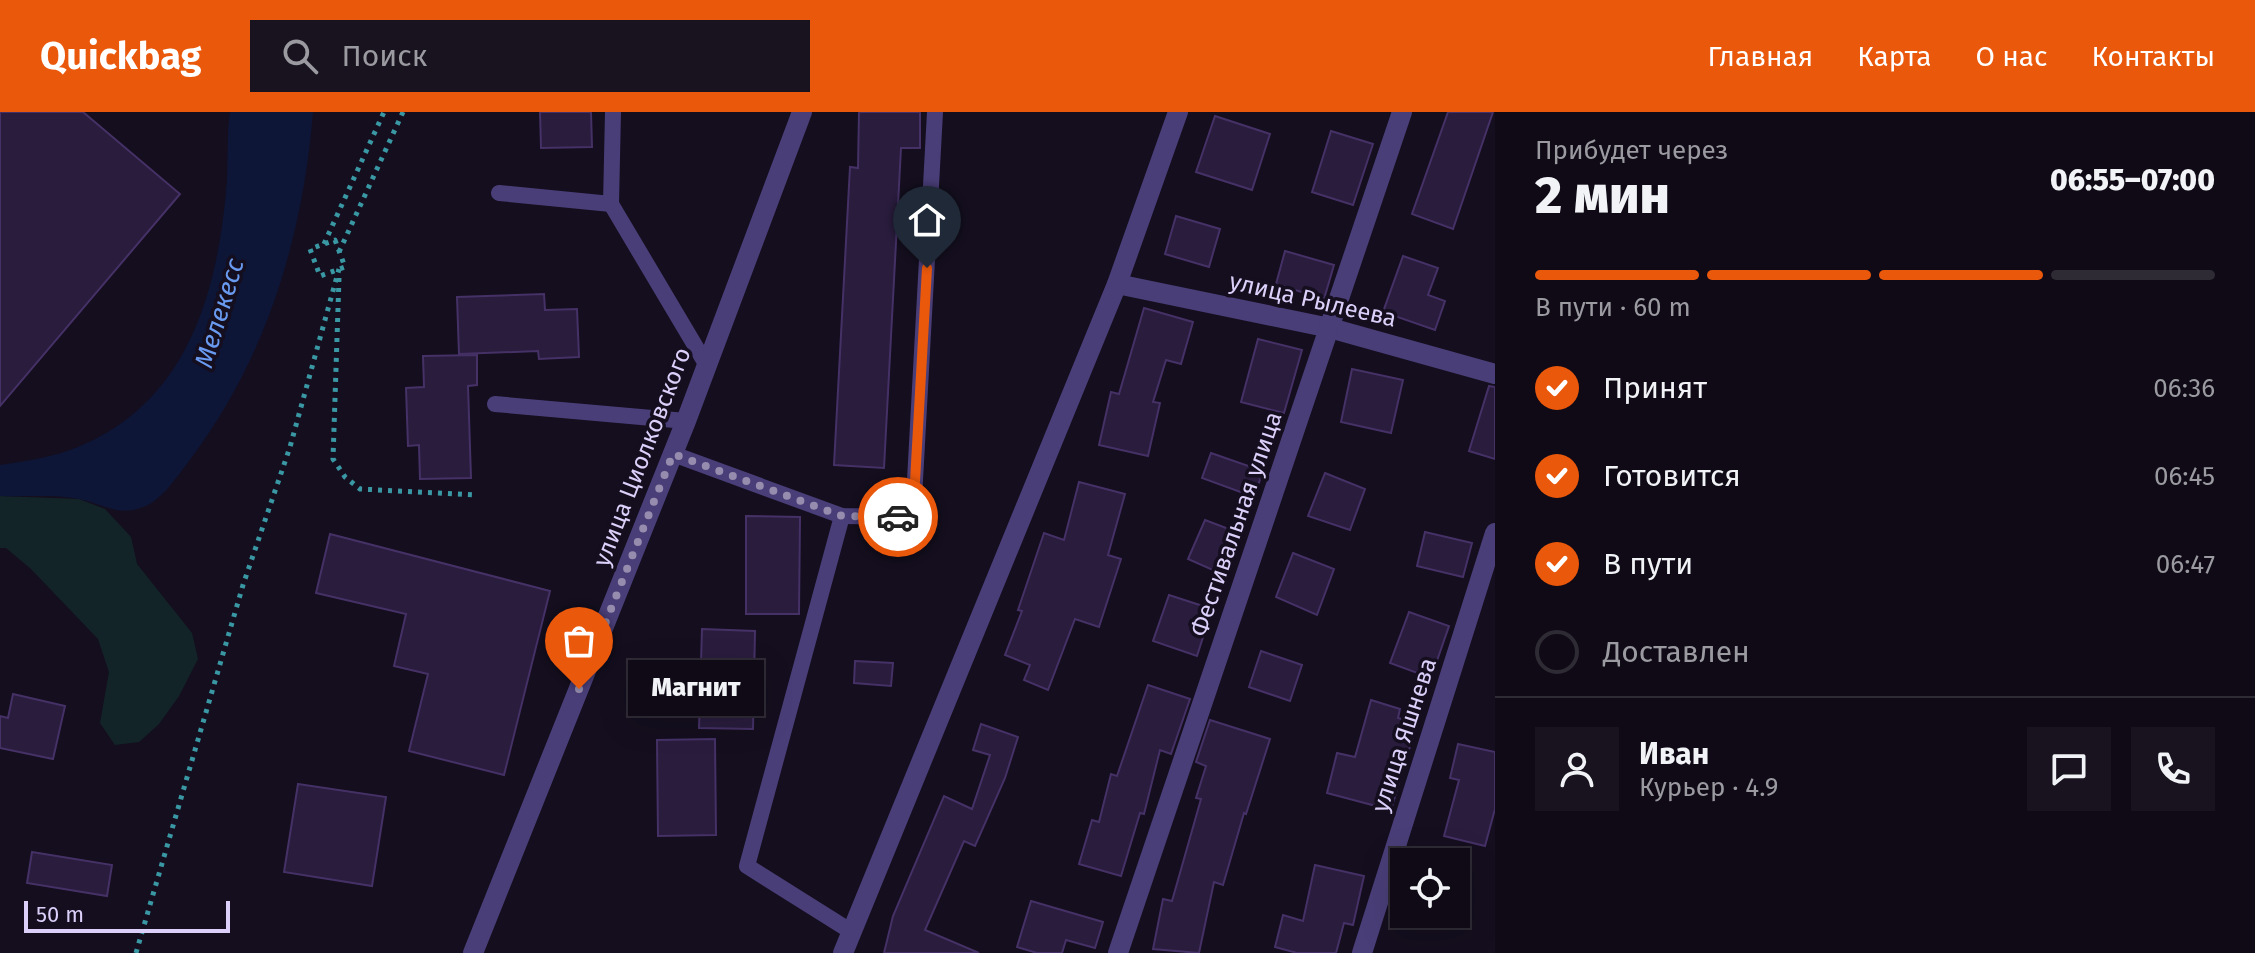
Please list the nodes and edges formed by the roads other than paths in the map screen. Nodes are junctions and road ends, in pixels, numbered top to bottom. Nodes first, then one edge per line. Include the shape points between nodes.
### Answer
1 (613, 112) edge
2 (802, 112) edge
3 (935, 112) edge
4 (1178, 112) edge
5 (1402, 112) edge
6 (499, 193) dead end
7 (611, 204) junction
8 (1117, 284) junction
9 (1330, 328) junction
10 (706, 364) junction
11 (1495, 374) edge
12 (495, 404) dead end
13 (686, 421) junction
14 (673, 454) junction
15 (842, 516) junction
16 (1495, 533) edge
17 (852, 932) junction
18 (473, 953) edge
19 (843, 953) edge
20 (1118, 953) edge
21 (1362, 953) edge

1 - 7 lane
2 - 10 street, улица Циолковского
3 - 15 lane via 913,517
4 - 8 street
5 - 9 street, Фестивальная улица
6 - 7 lane
7 - 10 lane
8 - 9 street, улица Рылеева
8 - 17 street
9 - 11 street, улица Рылеева
9 - 20 street, Фестивальная улица
10 - 13 street, улица Циолковского
12 - 13 lane
13 - 14 street, улица Циолковского
14 - 15 lane
14 - 18 street, улица Циолковского
15 - 17 lane via 747,866
16 - 21 street, улица Яшнева
17 - 19 street

